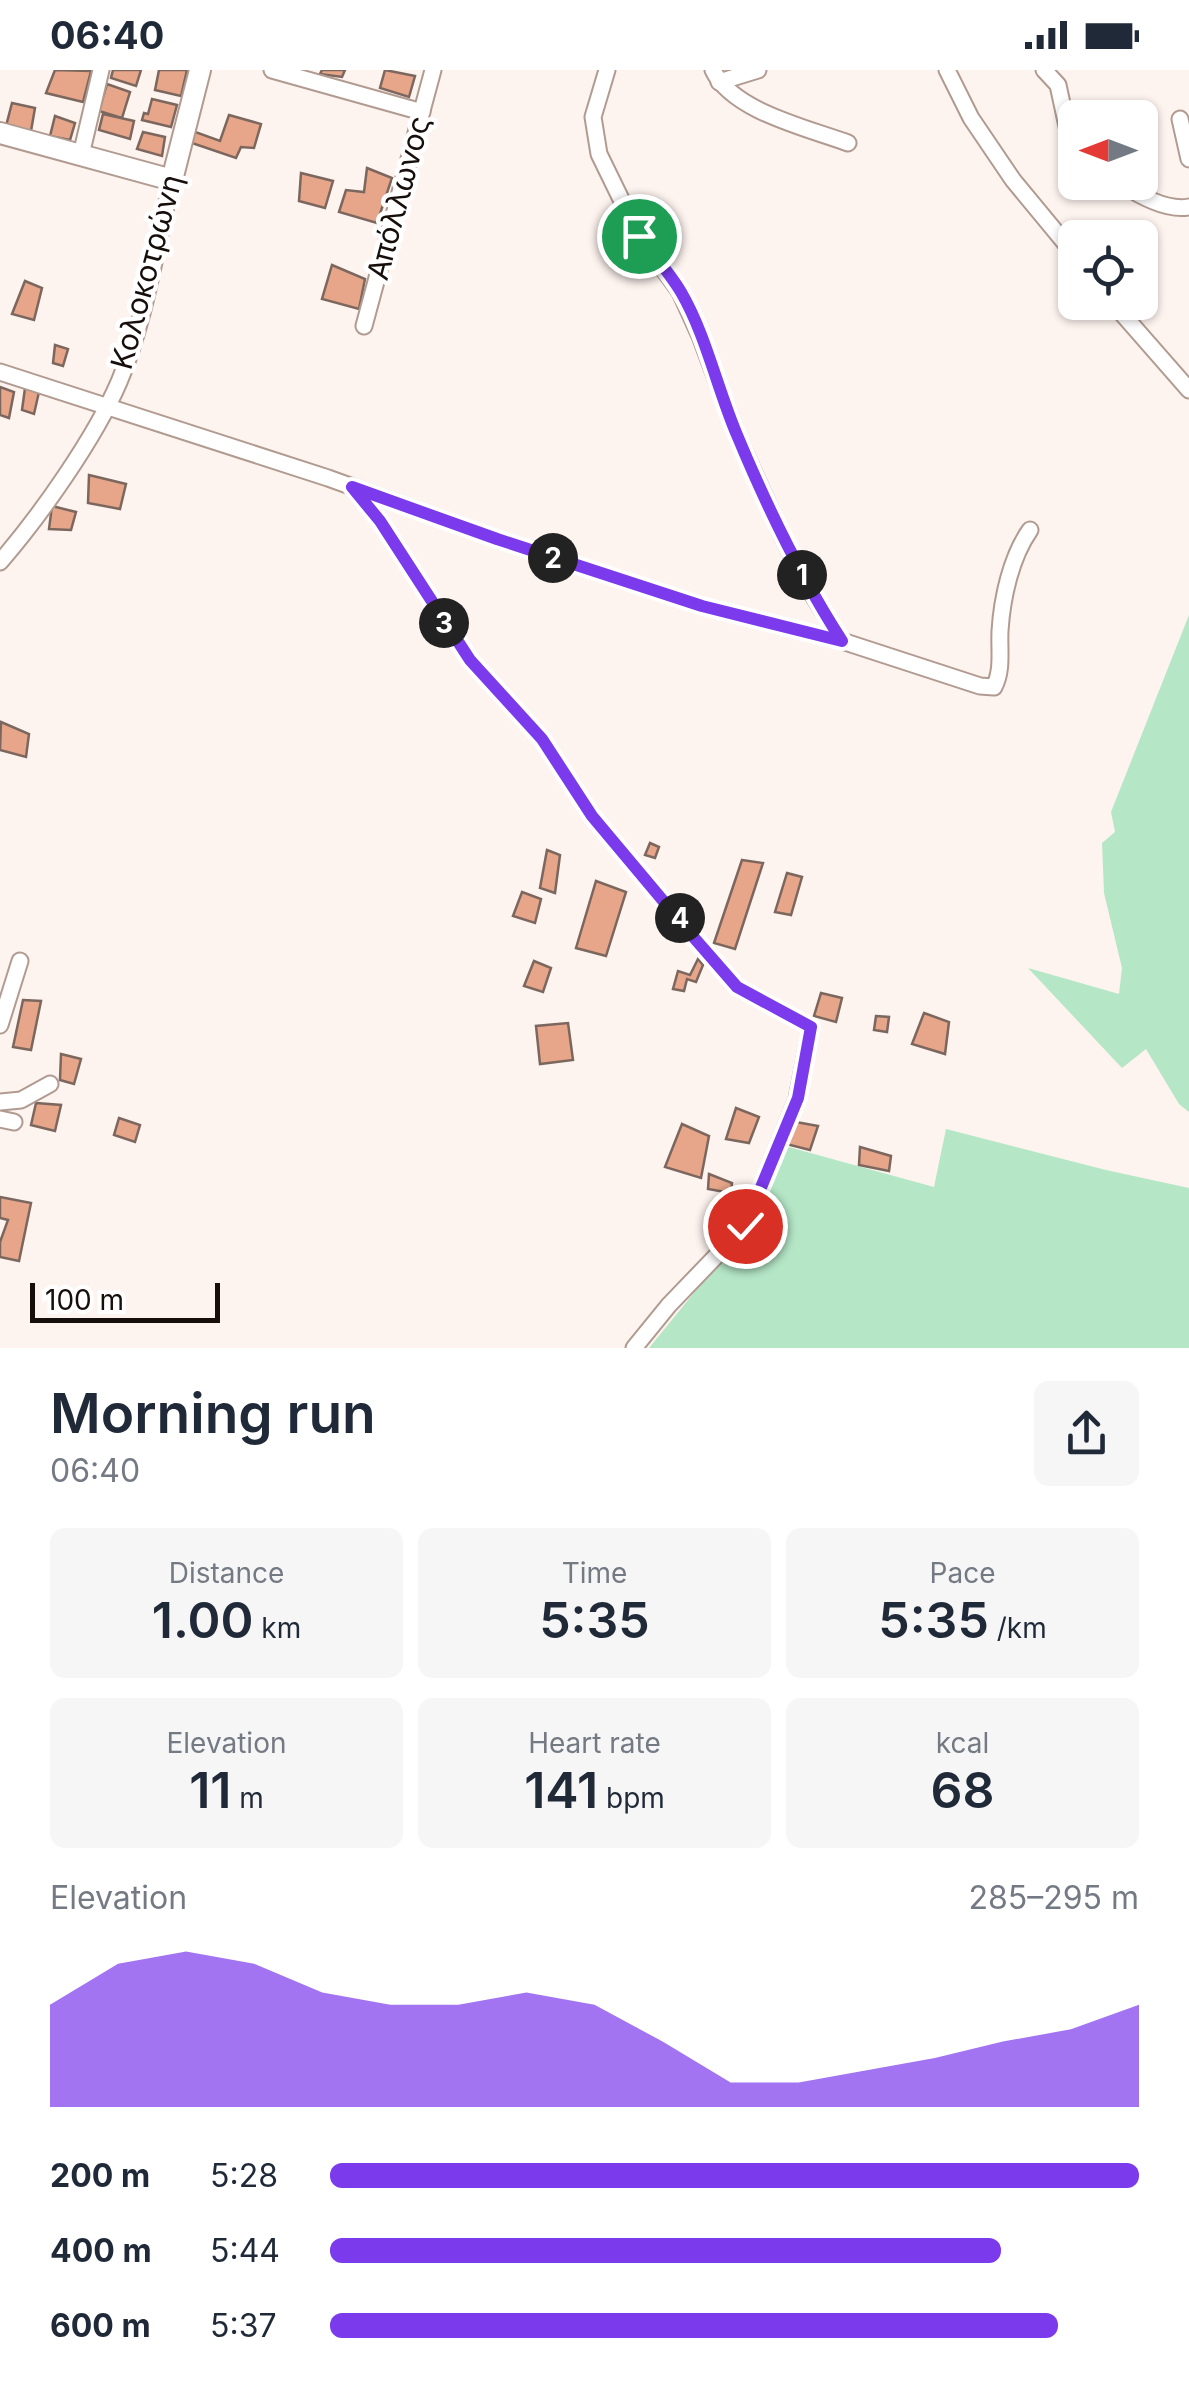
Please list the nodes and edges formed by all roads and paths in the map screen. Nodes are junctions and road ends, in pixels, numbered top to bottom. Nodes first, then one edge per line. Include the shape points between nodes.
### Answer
1 (101, 70) edge
2 (200, 70) edge
3 (272, 70) edge
4 (433, 70) edge
5 (607, 70) edge
6 (758, 70) edge
7 (947, 70) edge
8 (1044, 70) edge
9 (311, 75) edge
10 (716, 76) edge
11 (1062, 100) edge
12 (422, 112) junction
13 (1180, 119) dead end
14 (0, 133) edge
15 (848, 144) dead end
16 (81, 155) junction
17 (1189, 159) edge
18 (172, 180) junction
19 (1153, 200) edge
20 (1189, 207) edge
21 (1058, 234) edge
22 (1128, 320) edge
23 (364, 326) dead end
24 (0, 372) edge
25 (1189, 390) edge
26 (108, 405) junction
27 (352, 487) junction
28 (1030, 530) dead end
29 (0, 562) edge
30 (842, 641) junction
31 (20, 961) dead end
32 (0, 1025) edge
33 (50, 1084) dead end
34 (0, 1102) edge
35 (634, 1348) edge

1 - 16 street
2 - 18 street, Κολοκοτρώνη
3 - 9 street
4 - 12 street, Απόλλωνος
5 - 30 street via 593,117 614,190 680,292 780,531
6 - 10 street
7 - 21 street via 971,118
8 - 11 street
9 - 12 street
10 - 15 street via 746,104
12 - 23 street, Απόλλωνος
13 - 17 street
14 - 16 street
16 - 18 street
18 - 26 street, Κολοκοτρώνη via 137,329
19 - 20 street
22 - 25 street
24 - 26 street
26 - 27 street
26 - 29 street, Κολοκοτρώνη
27 - 30 street via 702,606
27 - 35 street via 470,660 542,739 592,816 696,940 737,987 811,1027 798,1098 745,1226
28 - 30 street via 1007,587 994,687
31 - 32 street
33 - 34 street

